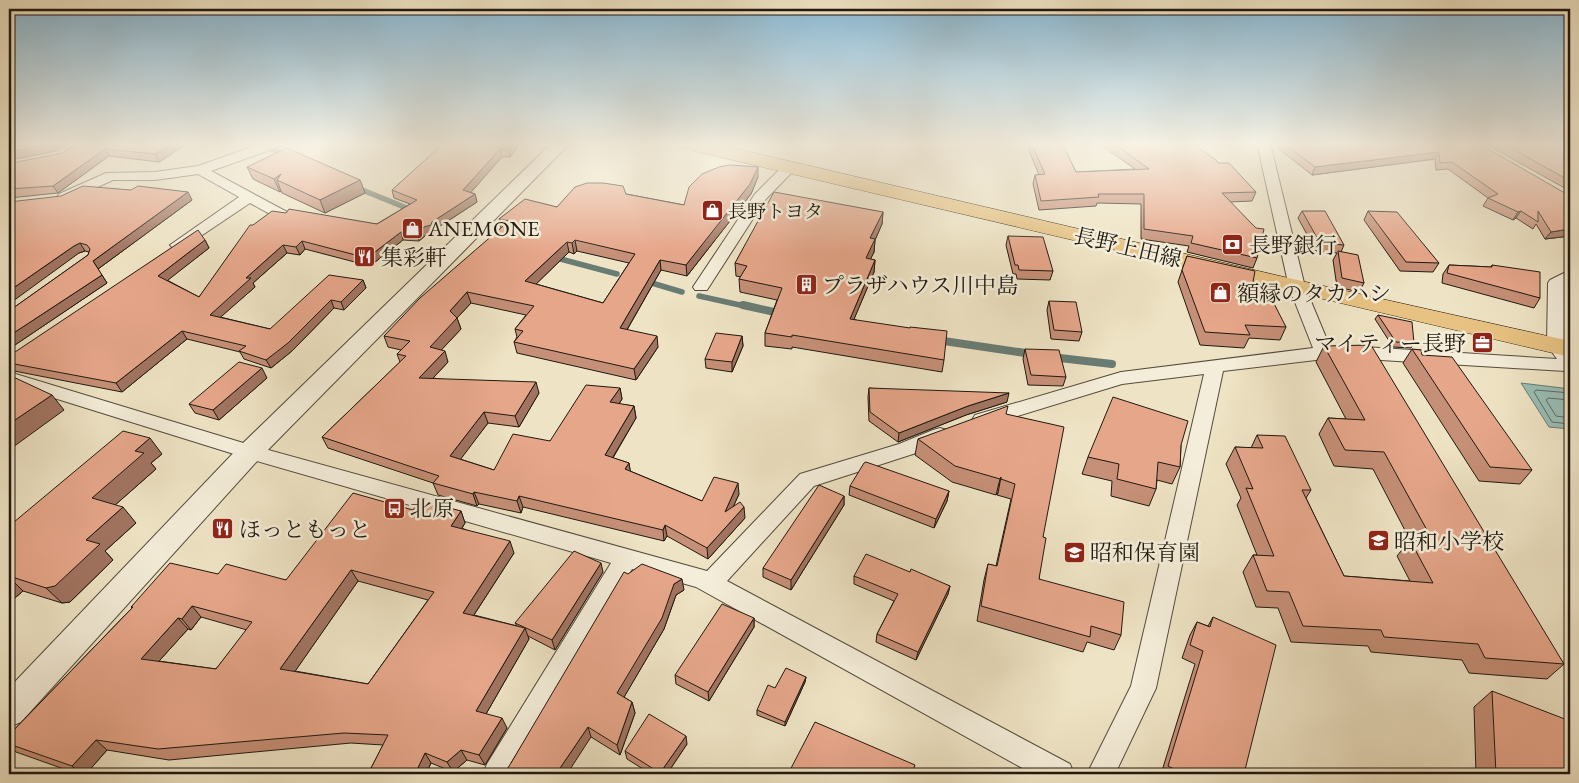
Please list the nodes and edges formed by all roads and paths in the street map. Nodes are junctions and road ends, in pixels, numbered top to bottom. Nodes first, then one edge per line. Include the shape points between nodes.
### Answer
1 (103, 180) edge
2 (217, 180) edge
3 (525, 180) edge
4 (777, 180) edge
5 (838, 180) edge
6 (1272, 180) edge
7 (249, 197) junction
8 (52, 200) edge
9 (284, 216) edge
10 (163, 256) edge
11 (1570, 275) edge
12 (701, 287) dead end
13 (1297, 287) junction
14 (1563, 347) edge
15 (1324, 352) junction
16 (1215, 366) junction
17 (9, 378) edge
18 (250, 452) junction
19 (627, 557) junction
20 (710, 584) junction
21 (9, 711) edge
22 (497, 774) edge
23 (1060, 774) edge
24 (1101, 774) edge

1 - 8 street
2 - 7 street
3 - 18 street
4 - 12 street via 760,197
5 - 13 main road, 長野上田線
6 - 13 street
7 - 9 street
7 - 10 street
11 - 14 street via 1556,283
13 - 14 main road, 長野上田線
13 - 15 street
14 - 15 street via 1565,364
15 - 16 street
16 - 20 street via 1121,378 961,427 906,449 808,480
16 - 24 street via 1143,688
17 - 18 street
18 - 19 street
18 - 21 street
19 - 20 street
19 - 22 street
20 - 23 street

